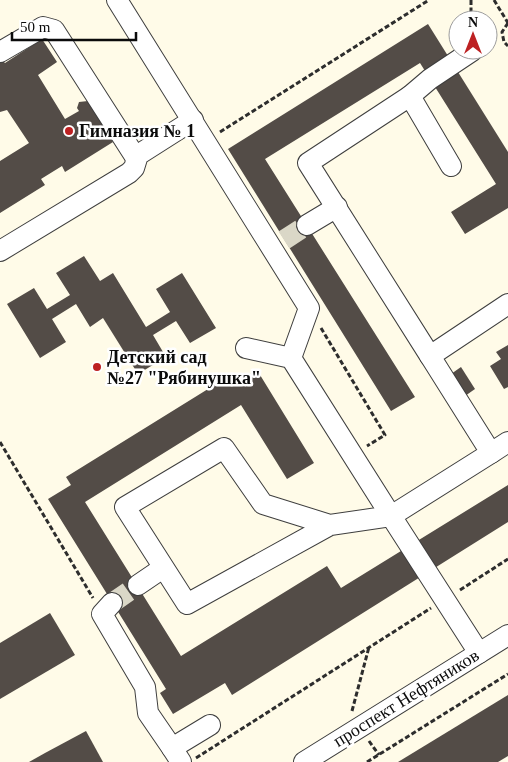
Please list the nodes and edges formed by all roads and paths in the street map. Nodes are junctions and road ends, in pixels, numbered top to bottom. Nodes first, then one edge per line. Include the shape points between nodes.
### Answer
1 (117, 0) edge
2 (429, 0) edge
3 (494, 0) edge
4 (508, 23) edge
5 (508, 46) edge
6 (0, 52) edge
7 (458, 60) edge
8 (410, 96) junction
9 (193, 120) junction
10 (206, 141) junction
11 (136, 158) junction
12 (451, 166) dead end
13 (336, 207) junction
14 (307, 225) tunnel mouth
15 (0, 251) edge
16 (508, 304) edge
17 (309, 308) junction
18 (246, 348) dead end
19 (430, 356) junction
20 (291, 358) junction
21 (0, 442) edge
22 (508, 442) edge
23 (364, 448) dead end
24 (491, 453) junction
25 (391, 516) junction
26 (330, 525) junction
27 (508, 559) edge
28 (163, 568) junction
29 (138, 585) tunnel mouth
30 (445, 599) junction
31 (107, 609) joint
32 (508, 634) edge
33 (369, 646) junction
34 (479, 653) junction
35 (508, 674) edge
36 (210, 725) dead end
37 (359, 728) junction
38 (176, 755) edge
39 (379, 755) junction
40 (189, 762) edge
41 (304, 762) edge
42 (367, 762) edge

1 - 9 street
2 - 10 path
3 - 4 path
4 - 5 path via 502,37
6 - 11 street via 43,27 54,30
7 - 8 street
8 - 12 street
8 - 13 street via 308,163
9 - 10 street
9 - 11 street
10 - 17 street via 278,244
11 - 15 street via 129,173
13 - 14 street
13 - 19 street
16 - 19 street
17 - 20 street
17 - 23 path via 385,435
18 - 20 street
19 - 24 street
20 - 25 street
21 - 31 path
22 - 24 street
24 - 25 street
25 - 26 street
25 - 30 street
26 - 28 street via 187,604
26 - 28 street via 263,504 224,448 125,507
27 - 30 path
28 - 29 street
30 - 33 path
30 - 34 street
31 - 38 street via 145,687 148,713
32 - 34 street, проспект Нефтяников
33 - 37 path via 351,715
33 - 40 path
34 - 37 street, проспект Нефтяников
35 - 39 path
36 - 38 street
37 - 39 path
37 - 41 street, проспект Нефтяников
39 - 42 path

